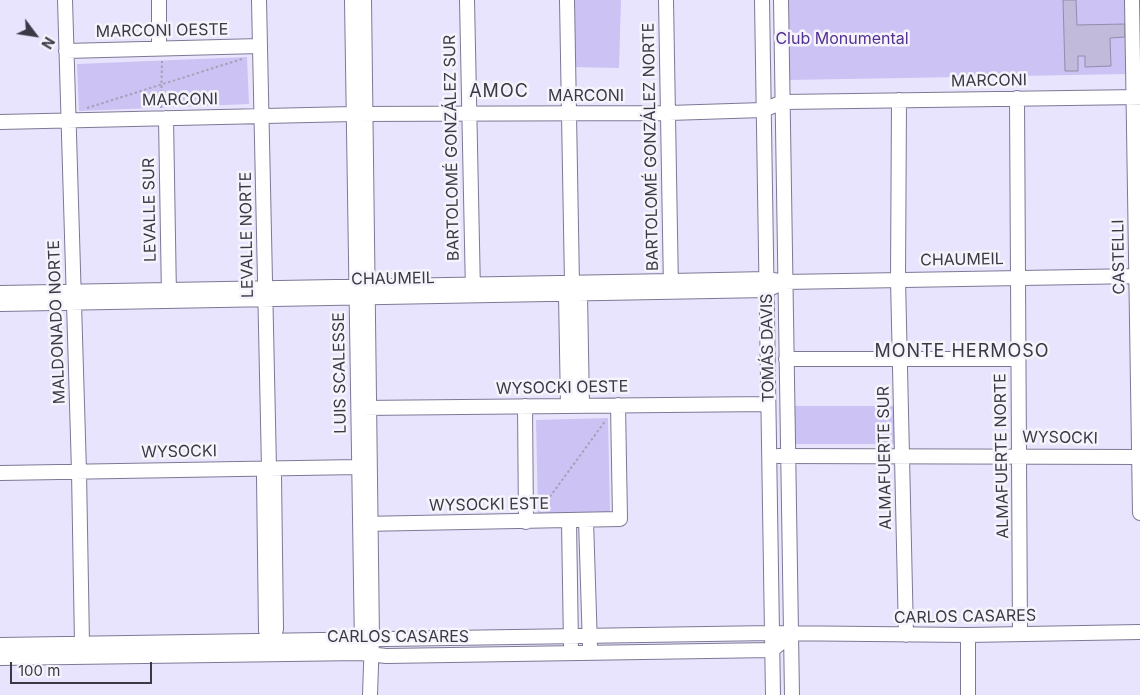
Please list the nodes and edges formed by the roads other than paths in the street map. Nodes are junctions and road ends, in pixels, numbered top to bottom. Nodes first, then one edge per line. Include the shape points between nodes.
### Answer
1 (65, 0) edge
2 (159, 0) edge
3 (259, 0) edge
4 (352, 0) edge
5 (364, 0) edge
6 (467, 0) edge
7 (567, 0) edge
8 (666, 0) edge
9 (762, 0) edge
10 (781, 0) edge
11 (1132, 0) edge
12 (260, 46) junction
13 (66, 51) junction
14 (160, 55) junction
15 (1137, 97) edge
16 (1017, 98) junction
17 (899, 100) junction
18 (783, 102) junction
19 (764, 110) junction
20 (469, 112) junction
21 (163, 113) junction
22 (670, 113) junction
23 (359, 114) junction
24 (570, 114) junction
25 (261, 116) junction
26 (68, 120) junction
27 (0, 122) edge
28 (1138, 276) edge
29 (1018, 277) junction
30 (898, 278) junction
31 (784, 282) junction
32 (767, 285) junction
33 (671, 286) junction
34 (472, 290) junction
35 (362, 291) junction
36 (572, 291) junction
37 (0, 293) edge
38 (266, 293) junction
39 (169, 295) junction
40 (73, 296) junction
41 (0, 304) edge
42 (786, 359) junction
43 (900, 359) junction
44 (1018, 359) junction
45 (768, 404) junction
46 (618, 405) junction
47 (525, 406) junction
48 (575, 406) junction
49 (363, 408) junction
50 (787, 455) junction
51 (902, 456) junction
52 (1020, 456) junction
53 (769, 457) junction
54 (1140, 457) edge
55 (358, 467) junction
56 (269, 468) junction
57 (79, 472) junction
58 (0, 473) edge
59 (1140, 513) edge
60 (532, 518) junction
61 (586, 520) junction
62 (569, 521) junction
63 (365, 524) junction
64 (1140, 632) edge
65 (772, 633) junction
66 (1020, 634) junction
67 (790, 635) junction
68 (906, 635) junction
69 (968, 635) junction
70 (590, 637) junction
71 (571, 638) junction
72 (366, 639) junction
73 (272, 641) junction
74 (82, 644) junction
75 (0, 645) edge
76 (772, 650) junction
77 (571, 653) junction
78 (591, 653) junction
79 (368, 654) junction
80 (0, 658) edge
81 (369, 690) edge
82 (773, 695) edge
83 (792, 695) edge
84 (968, 695) edge

1 - 13 street, MALDONADO NORTE
2 - 14 street
3 - 12 street, LEVALLE NORTE
4 - 23 street, LUIS SCALESSE
5 - 23 street, LUIS SCALESSE
6 - 20 street, BARTOLOMÉ GONZÁLEZ SUR
7 - 24 street
8 - 22 street, BARTOLOMÉ GONZÁLEZ NORTE
9 - 19 street, TOMÁS DAVIS
10 - 18 street, TOMÁS DAVIS
11 - 15 street, CASTELLI
12 - 14 street, MARCONI OESTE
12 - 25 street, LEVALLE NORTE
13 - 14 street, MARCONI OESTE
13 - 26 street, MALDONADO NORTE
15 - 16 street, MARCONI
15 - 28 street, CASTELLI
16 - 17 street, MARCONI
16 - 29 street, ALMAFUERTE NORTE
17 - 18 street, MARCONI
17 - 30 street, ALMAFUERTE SUR
18 - 19 street, MARCONI
18 - 31 street, TOMÁS DAVIS
19 - 22 street, MARCONI
19 - 32 street, TOMÁS DAVIS
20 - 23 street, MARCONI
20 - 24 street, MARCONI
20 - 34 street, BARTOLOMÉ GONZÁLEZ SUR
21 - 25 street, MARCONI
21 - 26 street, MARCONI
21 - 39 street, LEVALLE SUR
22 - 24 street, MARCONI
22 - 33 street, BARTOLOMÉ GONZÁLEZ NORTE
23 - 25 street, MARCONI
23 - 35 street, LUIS SCALESSE
24 - 36 street
25 - 38 street, LEVALLE NORTE
26 - 27 street, MARCONI
26 - 40 street, MALDONADO NORTE
28 - 29 street, CHAUMEIL
28 - 54 street, CASTELLI
29 - 30 street, CHAUMEIL
29 - 44 street, ALMAFUERTE NORTE
30 - 31 street, CHAUMEIL
30 - 43 street, ALMAFUERTE SUR
31 - 32 street, CHAUMEIL
31 - 42 street, TOMÁS DAVIS
32 - 33 street, CHAUMEIL
32 - 45 street, TOMÁS DAVIS
33 - 36 street, CHAUMEIL
34 - 35 street, CHAUMEIL
34 - 36 street, CHAUMEIL
35 - 38 street, CHAUMEIL
35 - 49 street, LUIS SCALESSE
36 - 48 street
37 - 40 street, CHAUMEIL
38 - 39 street, CHAUMEIL
38 - 56 street, LEVALLE NORTE
39 - 40 street, CHAUMEIL
40 - 41 street, CHAUMEIL
40 - 57 street, MALDONADO NORTE
42 - 43 street
42 - 50 street, TOMÁS DAVIS
43 - 44 street
43 - 51 street, ALMAFUERTE SUR
44 - 52 street, ALMAFUERTE NORTE
45 - 46 street, WYSOCKI OESTE
45 - 53 street, TOMÁS DAVIS
46 - 48 street, WYSOCKI OESTE
46 - 61 street, WYSOCKI ESTE via 620,519
47 - 48 street, WYSOCKI OESTE
47 - 49 street, WYSOCKI OESTE
47 - 60 street
49 - 55 street, LUIS SCALESSE
49 - 63 street, LUIS SCALESSE
50 - 51 street, WYSOCKI
50 - 53 street, WYSOCKI
50 - 67 street, TOMÁS DAVIS
51 - 52 street, WYSOCKI
51 - 68 street, ALMAFUERTE SUR
52 - 54 street, WYSOCKI
52 - 66 street, ALMAFUERTE NORTE
53 - 65 street, TOMÁS DAVIS
54 - 59 street, CASTELLI
55 - 56 street, WYSOCKI
55 - 63 street, LUIS SCALESSE
56 - 57 street, WYSOCKI
56 - 73 street, LEVALLE NORTE via 264,477 266,631
57 - 58 street, WYSOCKI
57 - 74 street, MALDONADO NORTE
60 - 62 street, WYSOCKI ESTE
60 - 63 street, WYSOCKI ESTE
61 - 62 street, WYSOCKI ESTE
61 - 70 street
62 - 71 street
63 - 72 street, LUIS SCALESSE
64 - 66 street, CARLOS CASARES
65 - 67 street, CARLOS CASARES
65 - 70 street, CARLOS CASARES
65 - 76 street, TOMÁS DAVIS
66 - 69 street, CARLOS CASARES
67 - 68 street, CARLOS CASARES
67 - 76 street
67 - 83 street, TOMÁS DAVIS
68 - 69 street, CARLOS CASARES
69 - 84 street
70 - 71 street, CARLOS CASARES
70 - 78 street
71 - 72 street, CARLOS CASARES
71 - 77 street
72 - 73 street, CARLOS CASARES
72 - 79 street, LUIS SCALESSE
73 - 74 street, CARLOS CASARES
74 - 75 street, CARLOS CASARES
76 - 78 street, CARLOS CASARES
76 - 82 street, TOMÁS DAVIS
77 - 78 street, CARLOS CASARES
77 - 79 street, CARLOS CASARES
79 - 80 street, CARLOS CASARES
79 - 81 street, LUIS SCALESSE

